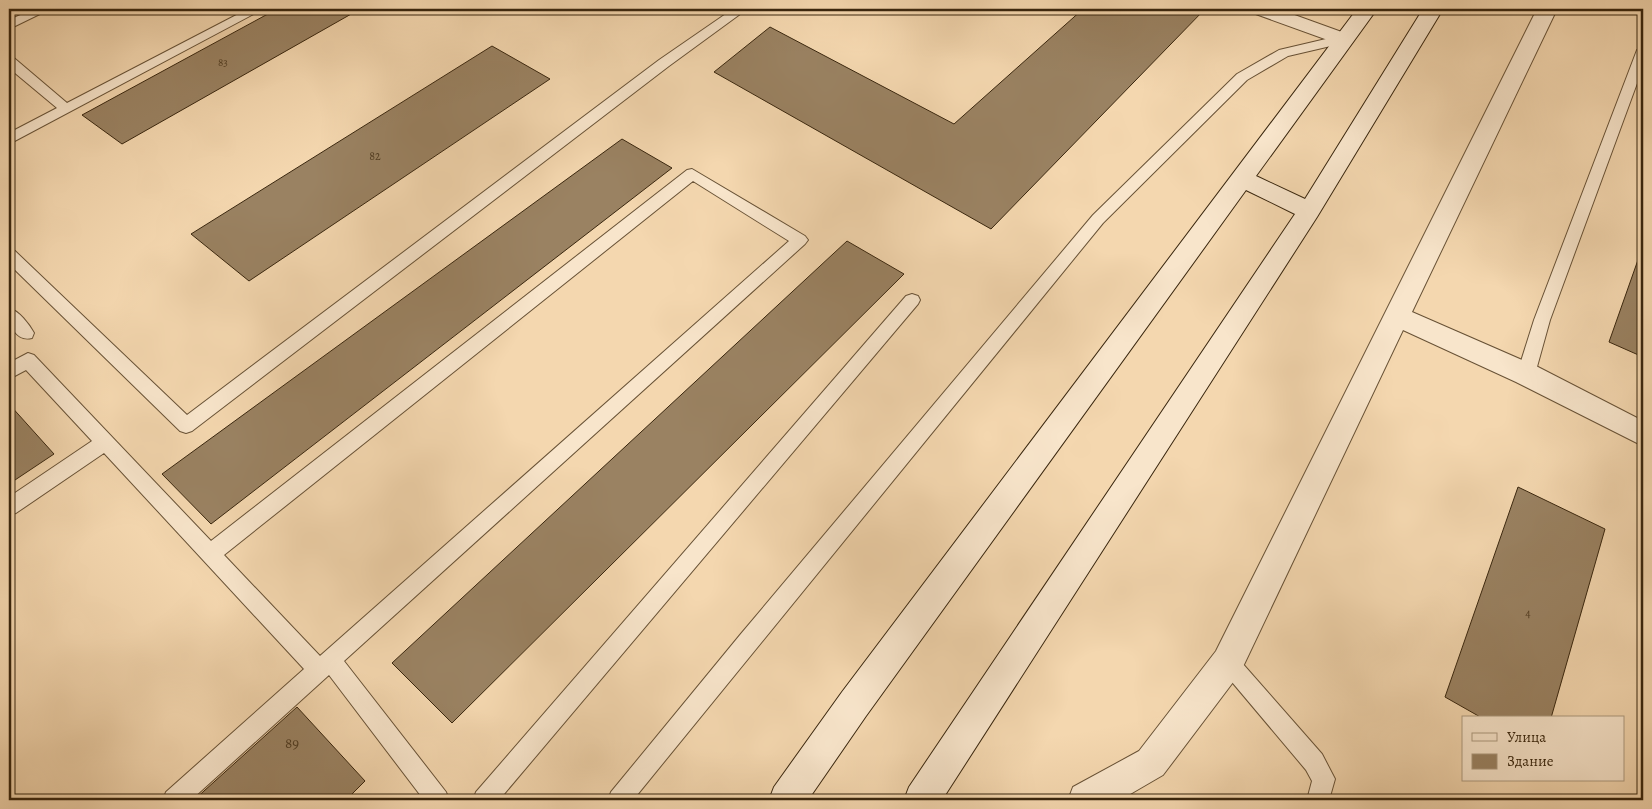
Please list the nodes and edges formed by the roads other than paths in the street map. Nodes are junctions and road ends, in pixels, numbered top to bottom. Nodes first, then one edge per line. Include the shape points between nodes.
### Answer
1 (44, 9) edge
2 (257, 9) edge
3 (741, 9) edge
4 (1260, 9) edge
5 (1367, 9) edge
6 (1433, 9) edge
7 (1548, 9) edge
8 (9, 25) edge
9 (1343, 39) junction
10 (1643, 50) edge
11 (9, 60) edge
12 (66, 109) junction
13 (9, 139) edge
14 (1242, 178) junction
15 (1309, 211) junction
16 (9, 255) edge
17 (912, 300) dead end
18 (9, 314) edge
19 (1397, 316) junction
20 (26, 333) dead end
21 (9, 372) edge
22 (1526, 374) junction
23 (1643, 434) edge
24 (105, 442) junction
25 (9, 507) edge
26 (210, 554) junction
27 (1228, 662) junction
28 (325, 665) junction
29 (174, 800) edge
30 (438, 800) edge
31 (484, 800) edge
32 (619, 800) edge
33 (787, 800) edge
34 (922, 800) edge
35 (1086, 800) edge
36 (1318, 800) edge

1 - 8 lane
2 - 12 lane
3 - 16 lane via 664,63 186,426
4 - 9 main road
5 - 9 main road
6 - 15 main road
7 - 19 main road
9 - 14 main road
9 - 32 lane via 1284,53 1242,77 1098,219
10 - 22 lane via 1542,320
11 - 12 lane
12 - 13 lane
14 - 15 main road
14 - 33 main road via 854,704
15 - 34 main road
17 - 31 lane
18 - 20 lane
19 - 22 main road
19 - 27 main road
21 - 24 lane via 28,360
22 - 23 main road
24 - 25 lane
24 - 26 lane
26 - 28 lane
26 - 28 lane via 692,174 800,240
27 - 35 main road via 1151,763
27 - 36 lane via 1314,762 1324,779
28 - 29 lane
28 - 30 lane

